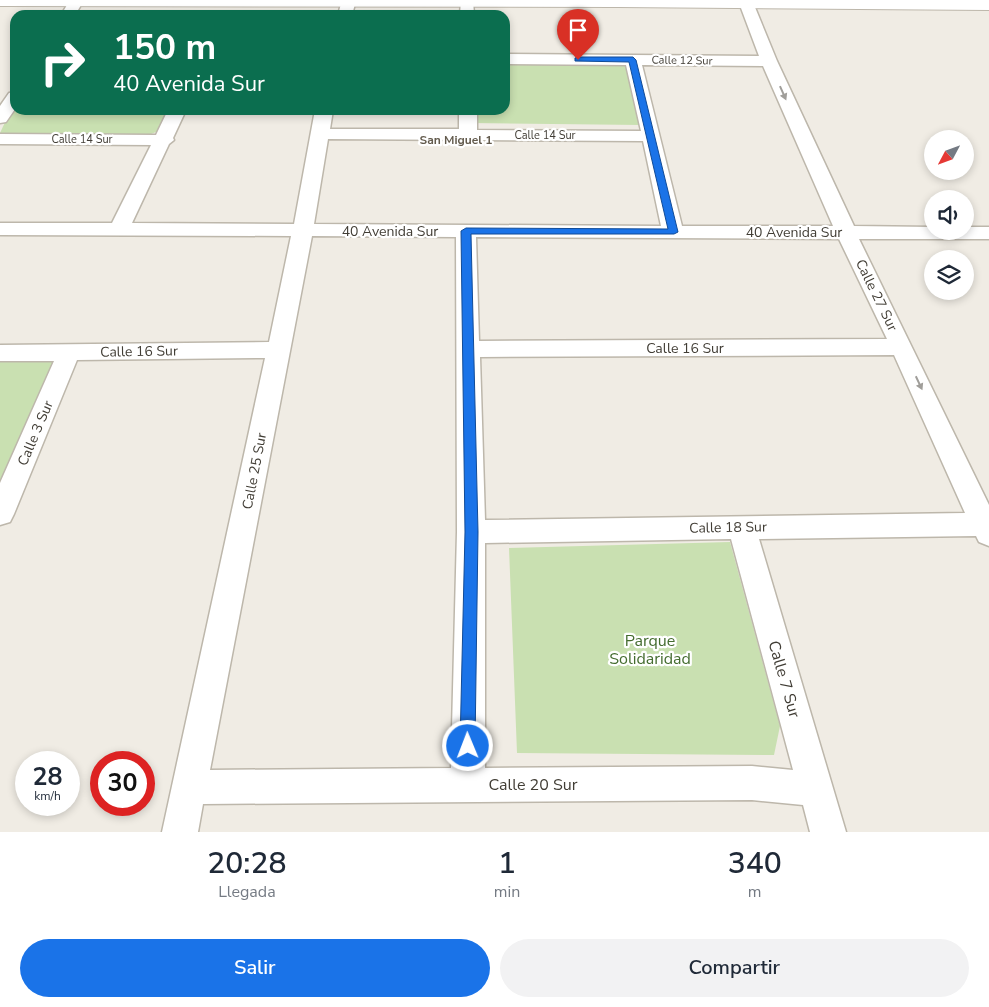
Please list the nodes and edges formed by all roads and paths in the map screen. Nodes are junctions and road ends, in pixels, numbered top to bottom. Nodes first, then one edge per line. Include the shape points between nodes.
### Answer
1 (77, 0) edge
2 (225, 1) edge
3 (618, 1) edge
4 (0, 2) edge
5 (745, 2) edge
6 (348, 5) edge
7 (989, 5) edge
8 (467, 9) edge
9 (510, 60) edge
10 (633, 60) junction
11 (769, 61) junction
12 (10, 104) edge
13 (175, 115) edge
14 (468, 115) edge
15 (0, 118) edge
16 (322, 122) edge
17 (468, 134) junction
18 (649, 136) junction
19 (0, 139) edge
20 (164, 140) junction
21 (0, 229) edge
22 (119, 230) junction
23 (303, 230) junction
24 (466, 231) junction
25 (674, 232) junction
26 (846, 232) junction
27 (989, 233) edge
28 (902, 347) junction
29 (468, 349) junction
30 (278, 350) junction
31 (69, 352) junction
32 (0, 353) edge
33 (0, 514) edge
34 (742, 527) junction
35 (987, 529) edge
36 (472, 532) junction
37 (468, 784) junction
38 (190, 787) junction
39 (816, 789) junction
40 (180, 832) edge
41 (828, 832) edge

1 - 2 street
1 - 4 street
2 - 6 street
3 - 5 street
3 - 8 street
5 - 7 street
5 - 11 street, Calle 27 Sur
6 - 8 street
9 - 10 street, Calle 12 Sur
10 - 11 street, Calle 12 Sur
10 - 18 street
11 -> 26 street, Calle 27 Sur
12 - 15 street
13 - 20 street
14 - 17 street
16 - 17 street, Calle 14 Sur
16 - 23 street, Calle 25 Sur
17 - 18 street, Calle 14 Sur
18 - 25 street
19 - 20 street, Calle 14 Sur
20 - 22 street
21 - 22 street, 40 Avenida Sur
22 - 23 street, 40 Avenida Sur
23 - 24 street, 40 Avenida Sur
23 - 30 street, Calle 25 Sur
24 - 25 street, 40 Avenida Sur
24 - 29 street
25 - 26 street, 40 Avenida Sur
26 - 27 street, 40 Avenida Sur
26 - 28 street, Calle 27 Sur
28 - 29 street, Calle 16 Sur
28 -> 35 street, Calle 27 Sur
29 - 36 street
30 - 31 street, Calle 16 Sur
30 - 38 street, Calle 25 Sur
31 - 32 street, Calle 16 Sur
31 - 33 street, Calle 3 Sur
34 - 35 street, Calle 18 Sur
34 - 36 street, Calle 18 Sur
34 - 39 street, Calle 7 Sur
36 - 37 street
37 - 38 street, Calle 20 Sur
37 - 39 street, Calle 20 Sur via 752,782
38 - 40 street, Calle 25 Sur
39 - 41 street, Calle 7 Sur

